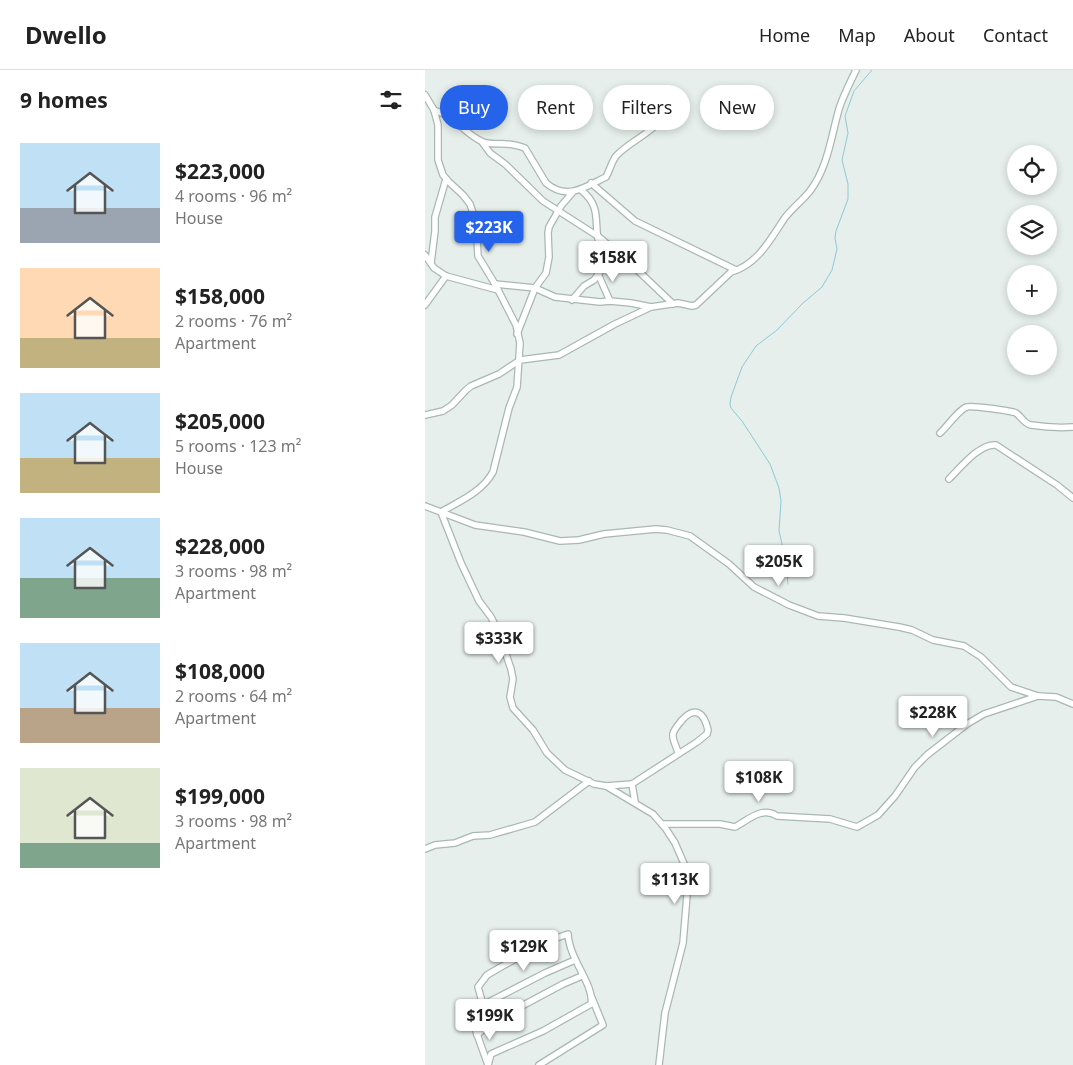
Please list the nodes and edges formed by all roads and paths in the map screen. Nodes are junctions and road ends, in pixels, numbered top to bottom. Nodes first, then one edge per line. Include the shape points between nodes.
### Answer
1 (856, 70) edge
2 (425, 95) edge
3 (434, 110) junction
4 (651, 130) edge
5 (480, 140) junction
6 (446, 179) junction
7 (591, 183) junction
8 (581, 190) junction
9 (574, 191) junction
10 (557, 212) junction
11 (599, 237) junction
12 (425, 255) edge
13 (431, 263) junction
14 (736, 270) junction
15 (598, 274) junction
16 (446, 276) junction
17 (497, 287) junction
18 (535, 288) junction
19 (572, 300) junction
20 (610, 301) junction
21 (673, 304) junction
22 (425, 305) edge
23 (651, 307) junction
24 (517, 334) junction
25 (519, 360) junction
26 (425, 416) edge
27 (1073, 427) edge
28 (940, 433) dead end
29 (949, 479) dead end
30 (1073, 498) edge
31 (425, 506) edge
32 (441, 512) junction
33 (1038, 696) junction
34 (1073, 704) edge
35 (678, 753) junction
36 (589, 781) junction
37 (632, 784) junction
38 (606, 786) junction
39 (635, 802) junction
40 (662, 824) junction
41 (425, 849) edge
42 (575, 960) junction
43 (583, 976) junction
44 (592, 998) junction
45 (483, 1006) junction
46 (477, 1035) junction
47 (488, 1065) edge
48 (539, 1065) edge
49 (659, 1065) edge

1 - 14 street via 840,106 829,153 810,191 787,215 757,257
2 - 3 street
3 - 5 street via 452,118
3 - 6 street via 438,125 438,160
4 - 7 street via 617,156 606,177
5 - 9 street via 525,148 545,183 557,190
5 - 10 street via 490,153
6 - 13 street via 435,217
6 - 17 street via 463,195 474,214 479,256
7 - 8 street
7 - 14 street via 635,220
8 - 9 street
8 - 11 street via 594,206
9 - 10 street
10 - 11 street
10 - 18 street via 548,233 546,273
11 - 15 street via 608,261
11 - 21 street
12 - 13 street
13 - 16 street
14 - 21 street via 696,305
15 - 19 street
15 - 20 street
16 - 17 street
16 - 22 street
17 - 18 street
17 - 24 street via 516,325
18 - 19 street
18 - 24 street
19 - 20 street
20 - 23 street
21 - 23 street
23 - 25 street via 559,355
24 - 25 street
25 - 26 street via 499,374 471,386 453,405
25 - 32 street via 517,387 493,472 481,488
27 - 28 street via 1031,425 1010,410 967,406
29 - 30 street via 980,449 991,444
31 - 32 street
32 - 33 street via 475,526 524,532 560,541 656,529 691,536 754,587 789,605 817,616 899,627 933,640 965,646 981,656 1011,687
32 - 36 street via 461,563 498,631 511,668 513,708 556,763
33 - 34 street via 1055,697
33 - 40 street via 984,714 967,724 915,766 878,816 857,827 830,819 777,816 771,812 747,819 735,827
35 - 35 street via 674,731 688,714 699,713 708,731 693,746
35 - 37 street
36 - 38 street
36 - 41 street via 535,822
37 - 38 street
37 - 39 street
38 - 39 street
39 - 40 street
40 - 49 street via 685,866 687,895 683,943 665,1013
42 - 43 street
42 - 45 street
42 - 45 street via 569,934 539,946 487,975 479,987
43 - 44 street
43 - 46 street via 490,1023
44 - 47 street via 591,1004 543,1031 491,1054
44 - 48 street via 603,1025
45 - 46 street via 485,1012 473,1023
46 - 47 street

